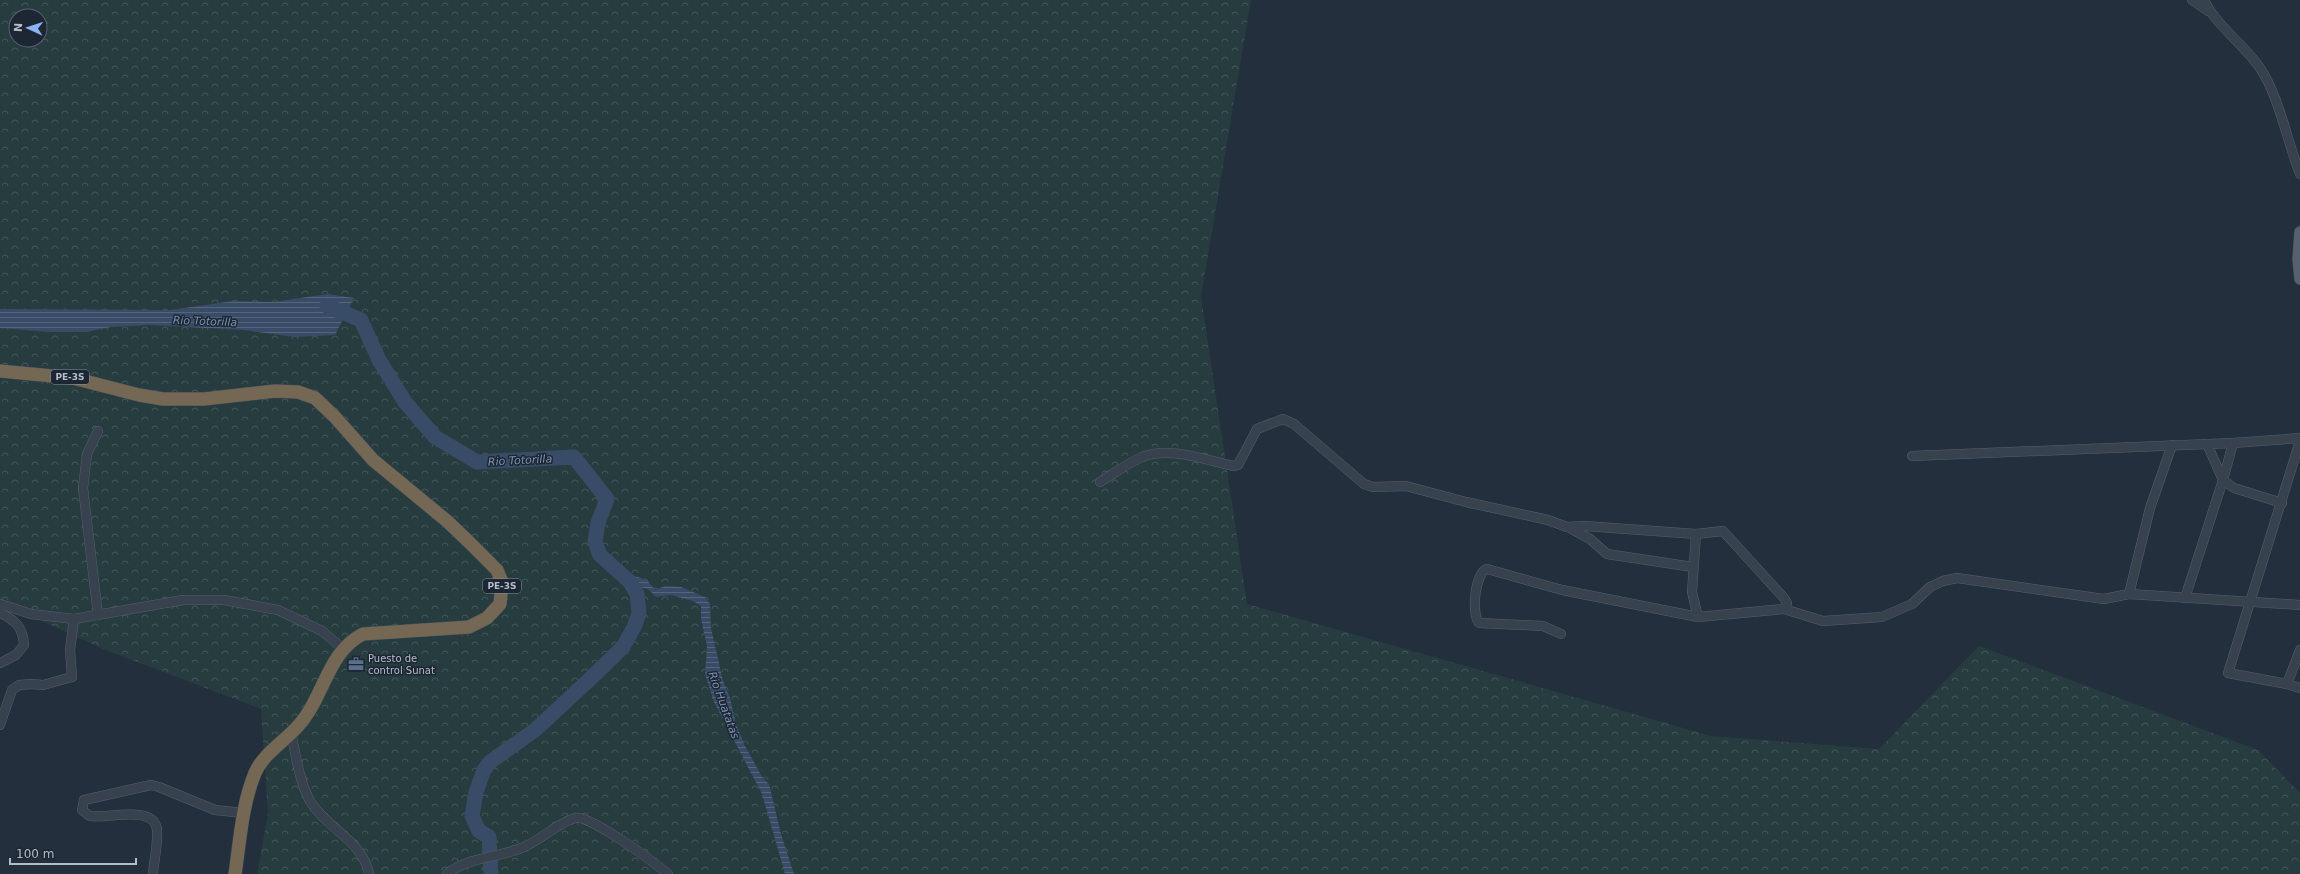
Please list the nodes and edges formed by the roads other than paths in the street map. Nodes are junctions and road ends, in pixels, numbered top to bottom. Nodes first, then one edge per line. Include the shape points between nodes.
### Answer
1 (2192, 0) edge
2 (2204, 0) edge
3 (2209, 12) junction
4 (2300, 174) edge
5 (2300, 232) edge
6 (2300, 279) edge
7 (0, 372) edge
8 (98, 431) dead end
9 (2300, 440) edge
10 (2233, 443) junction
11 (2207, 444) junction
12 (2172, 445) junction
13 (1912, 456) dead end
14 (2223, 480) junction
15 (1100, 482) dead end
16 (2282, 503) junction
17 (1567, 527) junction
18 (1696, 534) junction
19 (1693, 567) junction
20 (2129, 594) junction
21 (2185, 598) junction
22 (2252, 601) junction
23 (0, 604) edge
24 (2300, 605) edge
25 (1784, 609) junction
26 (0, 613) edge
27 (98, 616) junction
28 (1698, 617) junction
29 (74, 619) junction
30 (1561, 634) dead end
31 (342, 648) junction
32 (2300, 650) edge
33 (0, 663) edge
34 (2287, 684) junction
35 (2300, 688) edge
36 (0, 725) edge
37 (291, 733) junction
38 (244, 813) junction
39 (153, 874) edge
40 (235, 874) edge
41 (369, 874) edge
42 (447, 874) edge
43 (668, 874) edge

1 - 3 street
2 - 3 street
3 - 4 street via 2246,51 2269,82
5 - 6 main road
7 - 31 highway, PE-3S via 73,378 139,396 163,398 204,399 275,391 298,392 315,398 335,416 373,460 470,543 496,570 502,582 500,604 487,618 469,627 363,634
8 - 27 street via 87,454 83,488
9 - 10 street
9 - 16 street
10 - 11 street
10 - 14 street
11 - 12 street
11 - 14 street
12 - 13 street
12 - 20 street via 2150,508
14 - 16 street via 2234,488
14 - 21 street
15 - 17 street via 1142,457 1158,453 1173,453 1238,465 1257,429 1283,419 1294,424 1364,484 1373,487 1406,486 1548,520
16 - 22 street
17 - 18 street
17 - 19 street via 1590,539 1607,554
18 - 19 street
18 - 25 street via 1723,531 1784,598
19 - 28 street via 1692,597
20 - 21 street
20 - 25 street via 2104,600 1957,578 1930,587 1912,604 1896,612 1874,618 1823,621
21 - 22 street
22 - 24 street
22 - 34 street via 2228,674
23 - 29 street via 31,614
25 - 28 street
26 - 33 street via 17,623 23,634 24,645 16,655
27 - 29 street
27 - 31 street via 184,600 224,600 278,610 322,631
28 - 30 street via 1562,590 1486,569 1482,571 1479,575 1475,609 1479,623 1543,626
29 - 36 street via 70,650 72,677 43,685 18,686 12,690
31 - 37 highway, PE-3S via 312,708
32 - 34 street
34 - 35 street
37 - 38 highway, PE-3S via 256,770
37 - 41 street via 304,788 310,801 363,857
38 - 39 street via 215,810 151,785 84,800 82,810 90,816 140,814 151,818 155,823 156,838
38 - 40 highway, PE-3S
42 - 43 street via 460,866 521,848 574,818 584,818 603,828

